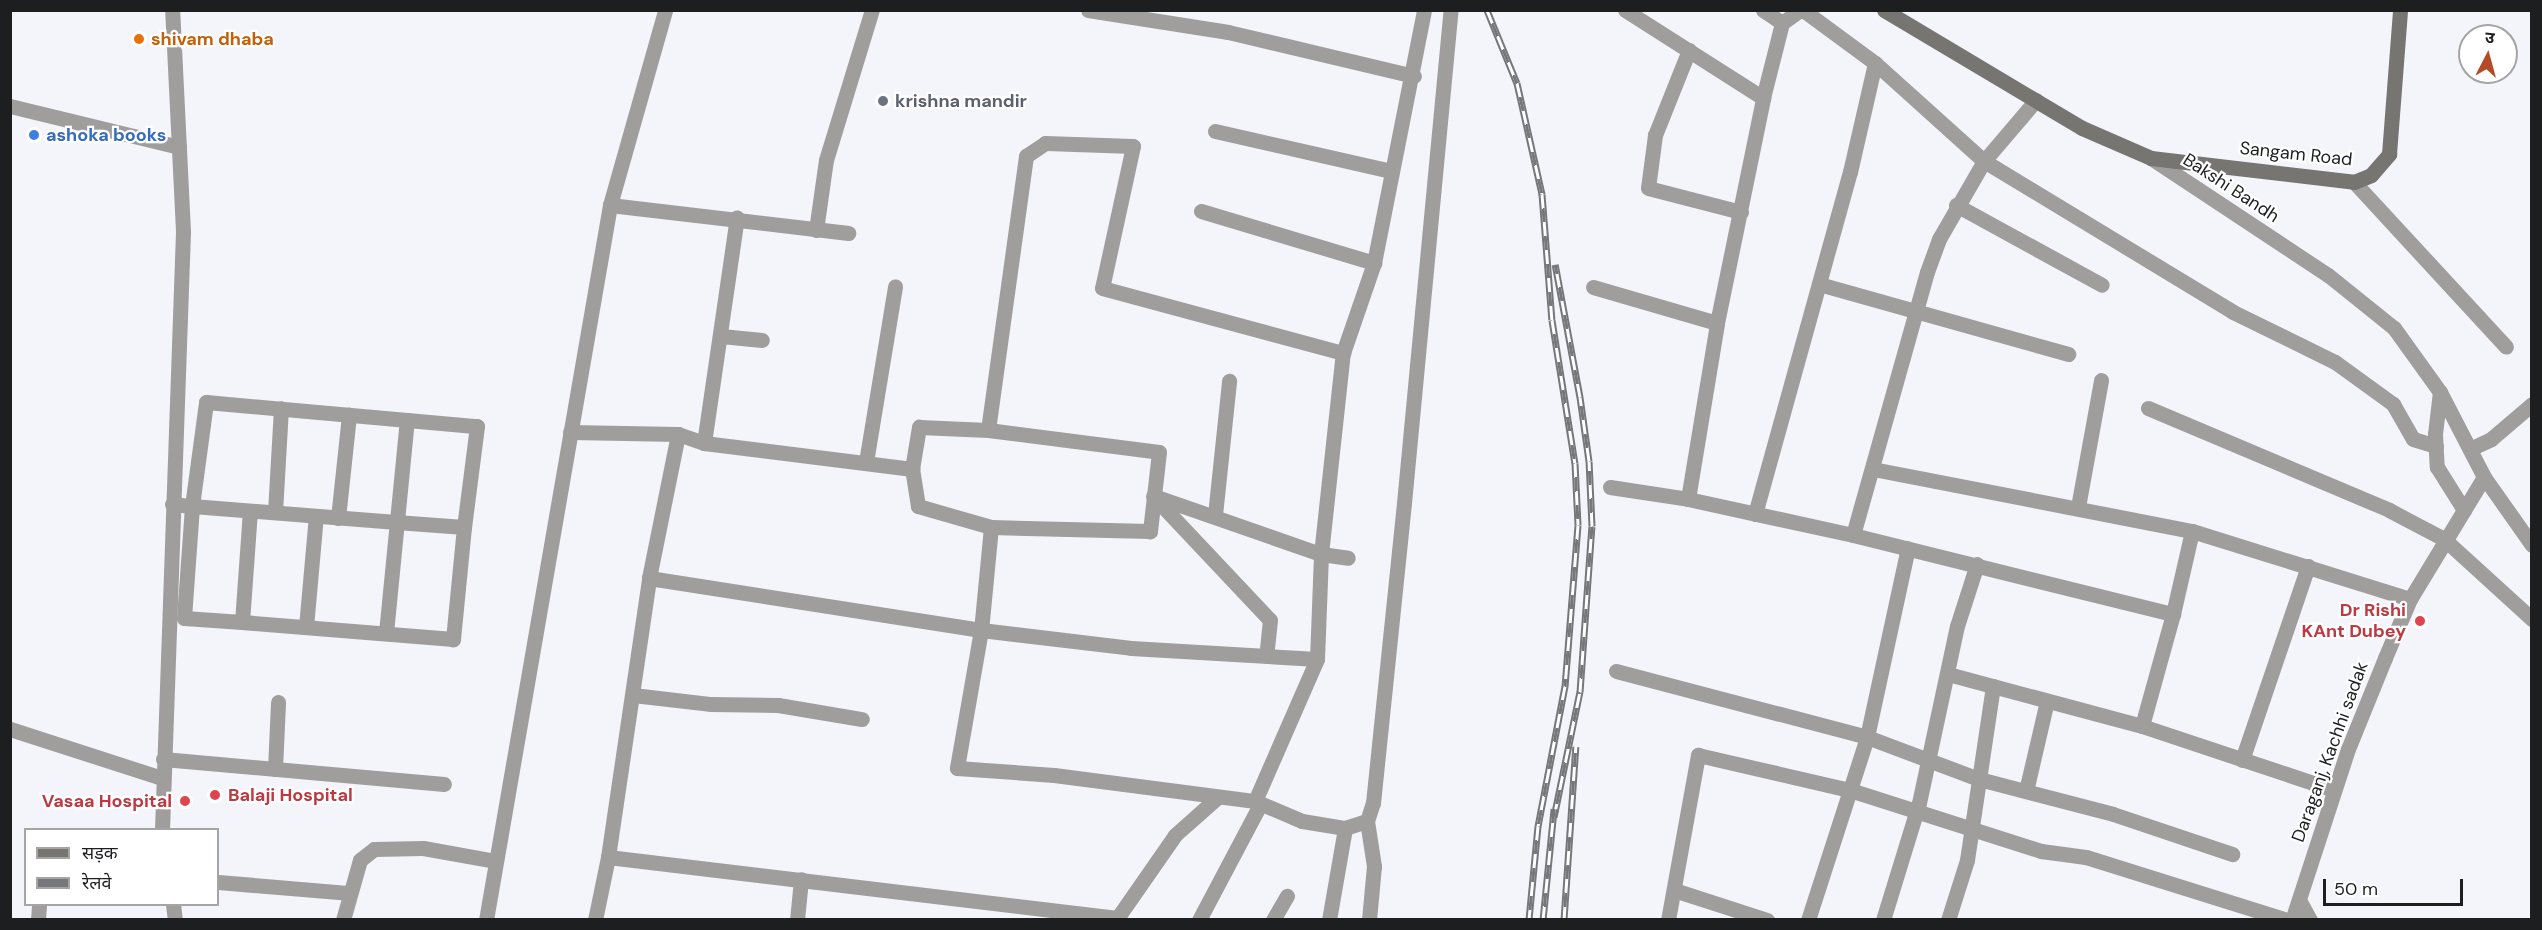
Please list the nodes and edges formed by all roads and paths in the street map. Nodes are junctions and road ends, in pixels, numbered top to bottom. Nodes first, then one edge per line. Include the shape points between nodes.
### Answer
1 (172, 10) edge
2 (665, 10) edge
3 (872, 10) edge
4 (1088, 10) edge
5 (1424, 10) edge
6 (1451, 10) edge
7 (1625, 10) edge
8 (1763, 10) edge
9 (1801, 10) edge
10 (1884, 10) edge
11 (2400, 10) edge
12 (1782, 23) junction
13 (1689, 50) junction
14 (1875, 63) junction
15 (1414, 76) junction
16 (1763, 98) junction
17 (2036, 100) junction
18 (10, 106) edge
19 (1215, 131) dead end
20 (179, 147) junction
21 (2151, 158) junction
22 (1984, 161) junction
23 (1391, 171) junction
24 (2354, 182) junction
25 (610, 205) junction
26 (1956, 205) junction
27 (1200, 211) dead end
28 (1741, 212) junction
29 (737, 217) junction
30 (816, 230) junction
31 (848, 233) dead end
32 (1374, 263) junction
33 (1819, 284) junction
34 (2102, 285) dead end
35 (895, 286) dead end
36 (1593, 287) dead end
37 (1916, 314) junction
38 (1717, 323) junction
39 (721, 336) junction
40 (762, 340) dead end
41 (2506, 347) dead end
42 (1343, 353) junction
43 (2068, 354) dead end
44 (2101, 380) dead end
45 (1229, 381) dead end
46 (2440, 392) junction
47 (2532, 404) edge
48 (281, 408) junction
49 (2148, 408) dead end
50 (349, 415) junction
51 (408, 420) junction
52 (988, 430) junction
53 (570, 432) junction
54 (678, 434) junction
55 (704, 444) junction
56 (2436, 446) junction
57 (2472, 448) junction
58 (866, 462) junction
59 (912, 469) junction
60 (1873, 469) junction
61 (2484, 477) junction
62 (1610, 488) dead end
63 (1153, 496) junction
64 (1688, 500) junction
65 (172, 504) junction
66 (192, 506) junction
67 (2078, 507) junction
68 (2464, 510) junction
69 (250, 511) junction
70 (275, 512) junction
71 (1755, 514) junction
72 (1215, 515) junction
73 (316, 516) junction
74 (339, 518) junction
75 (396, 522) junction
76 (464, 527) junction
77 (991, 527) junction
78 (2192, 531) junction
79 (1853, 535) junction
80 (2444, 539) junction
81 (2532, 545) edge
82 (1908, 548) junction
83 (1321, 554) junction
84 (1348, 558) dead end
85 (1977, 564) junction
86 (2308, 567) junction
87 (649, 578) junction
88 (2410, 599) junction
89 (2173, 614) junction
90 (2532, 619) edge
91 (242, 622) junction
92 (306, 627) junction
93 (981, 630) junction
94 (386, 633) junction
95 (1266, 656) junction
96 (1317, 659) junction
97 (1617, 671) dead end
98 (1948, 674) junction
99 (1994, 686) junction
100 (633, 695) junction
101 (2047, 700) junction
102 (278, 702) dead end
103 (862, 719) dead end
104 (2142, 726) junction
105 (10, 729) edge
106 (1867, 737) junction
107 (163, 759) junction
108 (1927, 759) junction
109 (2242, 760) junction
110 (276, 769) junction
111 (162, 778) junction
112 (1979, 779) junction
113 (444, 784) dead end
114 (1850, 790) junction
115 (2334, 790) junction
116 (2026, 791) junction
117 (1218, 796) junction
118 (1257, 803) junction
119 (1916, 813) junction
120 (1367, 820) junction
121 (162, 828) edge
122 (1345, 828) junction
123 (1972, 830) junction
124 (2232, 854) dead end
125 (608, 857) junction
126 (495, 861) junction
127 (801, 879) junction
128 (219, 882) edge
129 (1674, 890) junction
130 (348, 893) junction
131 (1287, 896) dead end
132 (2298, 900) junction
133 (1117, 919) edge
134 (343, 920) edge
135 (486, 920) edge
136 (595, 920) edge
137 (797, 920) edge
138 (1199, 920) edge
139 (1273, 920) edge
140 (1329, 920) edge
141 (1369, 920) edge
142 (1668, 920) edge
143 (1767, 920) edge
144 (1808, 920) edge
145 (1883, 920) edge
146 (1948, 920) edge
147 (2287, 920) edge
148 (2292, 920) edge
149 (2310, 920) edge

1 - 20 street
2 - 25 street
3 - 30 street via 826,160
4 - 15 street via 1228,32
5 - 15 street
6 - 120 street via 1373,803
7 - 13 street
8 - 12 street
9 - 12 street
9 - 14 street
10 - 17 main road, Bakshi Bandh
11 - 24 main road, Sangam Road via 2390,154 2371,175
12 - 16 street
13 - 16 street
13 - 28 street via 1655,135 1648,188
14 - 22 street
14 - 33 street
15 - 23 street
16 - 28 street
17 - 21 main road, Bakshi Bandh via 2082,128
17 - 22 street
18 - 20 street
19 - 23 street
20 - 65 street via 183,231
21 - 24 main road, Sangam Road
21 - 46 street, Bakshi Bandh via 2371,305 2394,328
22 - 26 street
22 - 56 street via 2233,312 2335,362 2393,404 2413,439
23 - 32 street
24 - 41 street
25 - 29 street
25 - 53 street
26 - 34 street
26 - 37 street via 1927,272
27 - 32 street
28 - 38 street
29 - 30 street
29 - 39 street
30 - 31 street
32 - 42 street
33 - 37 street
33 - 71 street
35 - 58 street
36 - 38 street
37 - 43 street
37 - 60 street
38 - 64 street
39 - 40 street
39 - 55 street
42 - 52 street via 1102,288 1133,146 1045,144 1026,156
42 - 83 street
44 - 67 street
45 - 72 street
46 - 56 street
46 - 57 street, Bakshi Bandh
47 - 57 street via 2491,439
48 - 50 street
48 - 66 street via 206,402
48 - 70 street
49 - 80 street via 2389,510
50 - 51 street
50 - 74 street
51 - 75 street
51 - 76 street via 477,426
52 - 59 street via 919,427
52 - 63 street via 1159,452
53 - 54 street
53 - 126 street
54 - 55 street
54 - 87 street
55 - 58 street
56 - 68 street via 2437,467
57 - 61 street, Bakshi Bandh
58 - 59 street
59 - 77 street via 918,506
60 - 67 street
60 - 79 street
61 - 68 street, Daraganj, Kachhi sadak
61 - 81 street, Bakshi Bandh
62 - 64 street
63 - 72 street
63 - 77 street via 1150,531
63 - 95 street via 1270,620
64 - 71 street
65 - 66 street
65 - 107 street
66 - 69 street
66 - 91 street via 184,618
67 - 78 street
68 - 80 street, Daraganj, Kachhi sadak
69 - 70 street
69 - 91 street
70 - 73 street
71 - 79 street
72 - 83 street
73 - 74 street
73 - 92 street
74 - 75 street
75 - 76 street
75 - 94 street
76 - 94 street via 453,639
77 - 93 street
78 - 86 street
78 - 89 street
79 - 82 street
80 - 88 street, Daraganj, Kachhi sadak
80 - 90 street
82 - 85 street
82 - 106 street
83 - 84 street
83 - 96 street
85 - 89 street
85 - 98 street via 1959,616
86 - 88 street
86 - 109 street
87 - 93 street
87 - 100 street
88 - 115 street, Daraganj, Kachhi sadak
89 - 104 street
91 - 92 street
92 - 94 street
93 - 95 street via 1131,648
93 - 117 street via 957,768 1054,774
95 - 96 street
96 - 118 street
97 - 106 street
98 - 99 street
98 - 108 street
99 - 101 street
99 - 112 street
100 - 103 street via 711,704 778,705
100 - 125 street
101 - 104 street
101 - 116 street
102 - 110 street
104 - 109 street
105 - 111 street
106 - 108 street
106 - 114 street
107 - 110 street
107 - 111 street
108 - 112 street
108 - 119 street
109 - 115 street
110 - 113 street
111 - 121 street
112 - 116 street
112 - 123 street
114 - 119 street
114 - 129 street via 1698,755
114 - 144 street
115 - 132 street, Daraganj, Kachhi sadak
116 - 124 street via 2112,814
117 - 118 street
117 - 133 street via 1175,835
118 - 122 street via 1302,821
118 - 138 street
119 - 123 street
119 - 145 street
120 - 122 street
120 - 141 street via 1374,866
122 - 140 street
123 - 146 street
123 - 147 street via 2041,851 2080,855 2151,875
125 - 127 street
125 - 136 street
126 - 130 street via 423,848 374,849 360,860
126 - 135 street
127 - 133 street
127 - 137 street
128 - 130 street
129 - 142 street
129 - 143 street
130 - 134 street
131 - 139 street
132 - 148 street, Daraganj, Kachhi sadak
132 - 149 street

